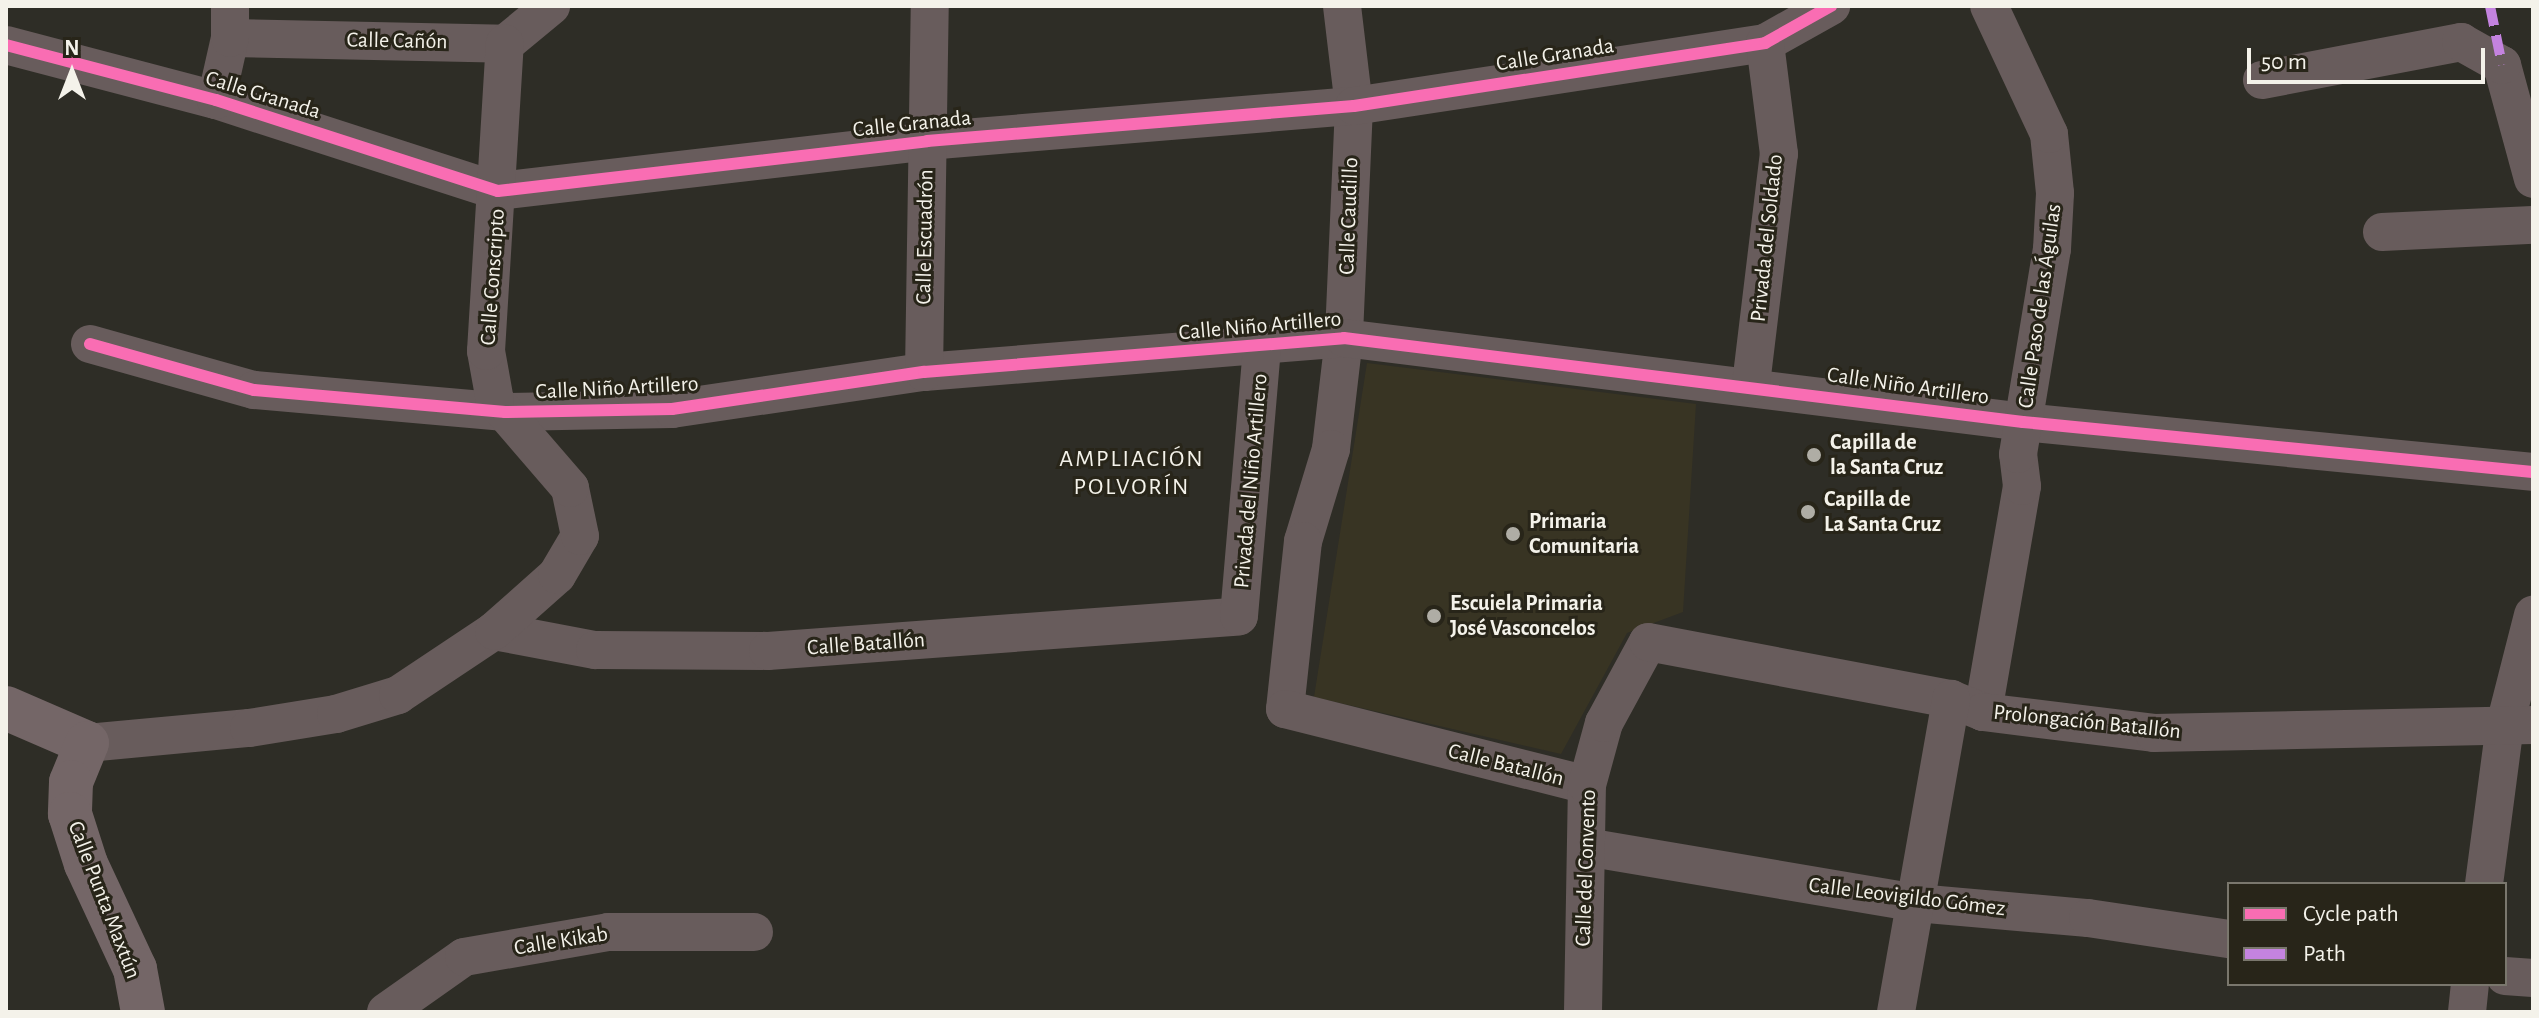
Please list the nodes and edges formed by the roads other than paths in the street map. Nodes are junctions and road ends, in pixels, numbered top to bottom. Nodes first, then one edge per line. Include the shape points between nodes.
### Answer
1 (551, 6) edge
2 (930, 6) edge
3 (1342, 6) edge
4 (1831, 6) edge
5 (1989, 6) edge
6 (230, 22) edge
7 (1765, 43) junction
8 (505, 44) junction
9 (6, 45) edge
10 (2518, 63) edge
11 (2262, 80) dead end
12 (216, 100) junction
13 (1354, 106) junction
14 (927, 141) junction
15 (2533, 179) edge
16 (498, 191) junction
17 (2533, 225) edge
18 (2382, 232) dead end
19 (1344, 338) junction
20 (90, 344) dead end
21 (1262, 345) junction
22 (924, 372) junction
23 (1751, 384) junction
24 (505, 412) junction
25 (2023, 422) junction
26 (2533, 472) edge
27 (2533, 615) edge
28 (1239, 616) joint
29 (494, 631) junction
30 (1648, 642) joint
31 (1967, 706) junction
32 (6, 708) edge
33 (1285, 709) joint
34 (2519, 725) edge
35 (87, 743) junction
36 (1587, 785) junction
37 (1586, 847) junction
38 (2484, 882) edge
39 (1916, 903) junction
40 (754, 932) dead end
41 (2227, 939) edge
42 (2507, 976) edge
43 (2533, 978) edge
44 (2470, 986) edge
45 (143, 1012) edge
46 (386, 1012) edge
47 (1583, 1012) edge
48 (1896, 1012) edge
49 (2467, 1012) edge

1 - 8 street
2 - 14 street, Calle Escuadrón
3 - 13 street, Calle Caudillo
4 - 7 street, Calle Granada
5 - 25 street, Calle Paso de las Águilas via 2049,134 2055,193 2052,249
6 - 8 street, Calle Cañón
6 - 12 street
7 - 13 street, Calle Granada
7 - 23 street, Privada del Soldado via 1779,154
8 - 16 street, Calle Conscripto
9 - 12 street, Calle Granada
10 - 11 street via 2461,42
10 - 15 street
12 - 16 street, Calle Granada
13 - 14 street, Calle Granada
13 - 19 street, Calle Caudillo
14 - 16 street, Calle Granada
14 - 22 street, Calle Escuadrón
16 - 24 street, Calle Conscripto via 486,351 495,401
17 - 18 street
19 - 21 street, Calle Niño Artillero
19 - 23 street, Calle Niño Artillero
19 - 33 street, Calle Caudillo via 1331,449 1303,541
20 - 24 street, Calle Niño Artillero via 254,390
21 - 22 street, Calle Niño Artillero
21 - 28 street, Privada del Niño Artillero
22 - 24 street, Calle Niño Artillero via 672,409
23 - 25 street, Calle Niño Artillero
24 - 29 street, Calle Conscripto via 570,488 580,536 557,575
25 - 26 street, Calle Niño Artillero
25 - 31 street, Calle Paso de las Águilas via 2018,454 2022,486
27 - 34 street
28 - 29 street, Calle Batallón via 768,651 595,650
29 - 35 street, Calle Conscripto via 398,695 336,714
30 - 31 street, Prolongación Batallón
30 - 36 street, Calle del Convento via 1604,723
31 - 34 street, Prolongación Batallón via 2154,733
31 - 39 street, Calle Paso de las Águilas
32 - 35 street
33 - 36 street, Calle Batallón
34 - 38 street
35 - 45 street, Calle Punta Maxtún via 71,782 70,814 86,864 135,969
36 - 37 street, Calle del Convento
37 - 39 street, Calle Leovigildo Gómez
37 - 47 street, Calle del Convento
39 - 41 street, Calle Leovigildo Gómez via 2088,918
39 - 48 street, Calle Paso de las Águilas
40 - 46 street, Calle Kikab via 608,932 464,957
42 - 43 street
44 - 49 street

